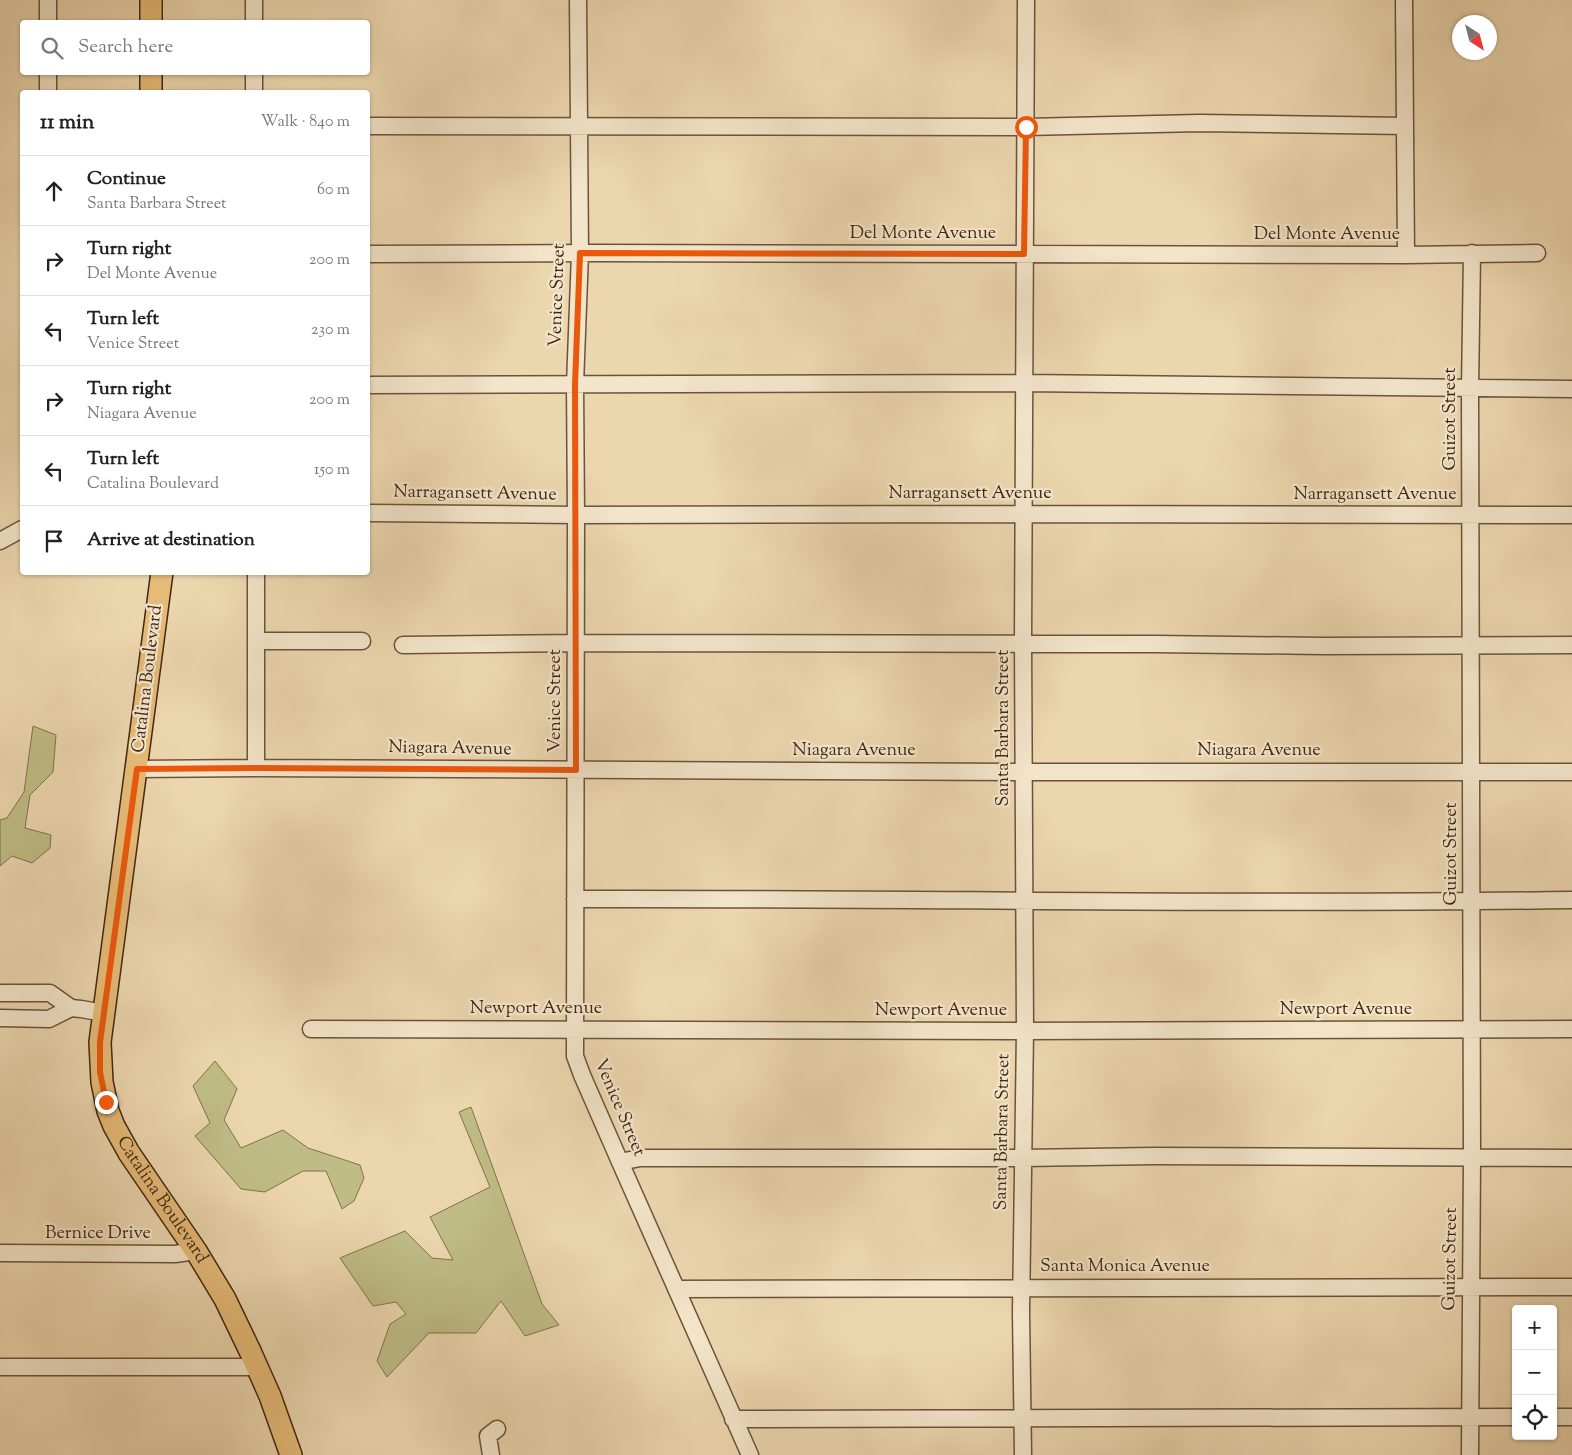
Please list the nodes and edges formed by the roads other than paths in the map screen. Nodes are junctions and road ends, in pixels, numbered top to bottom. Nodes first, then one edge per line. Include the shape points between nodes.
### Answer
1 (48, 0) edge
2 (151, 0) edge
3 (254, 0) edge
4 (578, 0) edge
5 (1026, 0) edge
6 (1404, 0) edge
7 (48, 20) edge
8 (151, 20) edge
9 (254, 20) edge
10 (48, 75) edge
11 (151, 75) edge
12 (254, 75) edge
13 (48, 90) edge
14 (152, 90) edge
15 (254, 90) edge
16 (370, 126) edge
17 (578, 126) junction
18 (1405, 126) junction
19 (1026, 127) junction
20 (580, 253) junction
21 (1472, 253) junction
22 (1537, 253) dead end
23 (370, 254) edge
24 (1024, 254) junction
25 (1406, 255) junction
26 (1024, 383) junction
27 (370, 384) edge
28 (575, 385) junction
29 (1470, 386) junction
30 (1572, 389) edge
31 (370, 513) edge
32 (576, 514) junction
33 (1024, 514) junction
34 (1471, 515) junction
35 (1572, 515) edge
36 (20, 530) edge
37 (0, 541) edge
38 (162, 575) edge
39 (256, 575) edge
40 (256, 641) junction
41 (362, 641) dead end
42 (576, 643) junction
43 (1023, 643) junction
44 (403, 645) dead end
45 (1471, 645) junction
46 (1572, 645) edge
47 (256, 768) junction
48 (137, 769) junction
49 (576, 770) junction
50 (1472, 771) junction
51 (1024, 772) junction
52 (1572, 772) edge
53 (575, 899) junction
54 (1572, 900) edge
55 (1024, 901) junction
56 (1473, 902) junction
57 (0, 993) edge
58 (71, 1008) junction
59 (104, 1013) junction
60 (0, 1018) edge
61 (311, 1029) dead end
62 (1472, 1029) junction
63 (575, 1030) junction
64 (1572, 1030) edge
65 (1024, 1031) junction
66 (1023, 1158) junction
67 (1472, 1158) junction
68 (1572, 1158) edge
69 (620, 1162) junction
70 (196, 1251) junction
71 (0, 1253) edge
72 (1022, 1287) junction
73 (1472, 1287) junction
74 (1572, 1288) edge
75 (677, 1289) junction
76 (0, 1367) edge
77 (258, 1368) junction
78 (1470, 1417) junction
79 (1512, 1417) edge
80 (1557, 1417) edge
81 (1572, 1417) edge
82 (1023, 1418) junction
83 (733, 1419) junction
84 (497, 1429) dead end
85 (745, 1453) edge
86 (291, 1455) edge
87 (491, 1455) edge
88 (1023, 1455) edge
89 (1470, 1455) edge

1 - 7 street
2 - 8 main road
3 - 9 street
4 - 17 street, Venice Street
5 - 19 street, Santa Barbara Street
6 - 18 street
10 - 13 street
11 - 14 main road
12 - 15 street
16 - 17 street
17 - 19 street
17 - 20 street, Venice Street
18 - 19 street via 1199,123
18 - 25 street
19 - 24 street, Santa Barbara Street
20 - 23 street, Del Monte Avenue
20 - 24 street, Del Monte Avenue
20 - 28 street, Venice Street
21 - 22 street, Del Monte Avenue
21 - 25 street, Del Monte Avenue
21 - 29 street, Guizot Street
24 - 25 street, Del Monte Avenue
24 - 26 street, Santa Barbara Street
26 - 28 street
26 - 29 street
26 - 33 street, Santa Barbara Street
27 - 28 street
28 - 32 street, Venice Street
29 - 30 street
29 - 34 street, Guizot Street
31 - 32 street, Narragansett Avenue
32 - 33 street, Narragansett Avenue
32 - 42 street, Venice Street
33 - 34 street, Narragansett Avenue
33 - 43 street, Santa Barbara Street
34 - 35 street, Narragansett Avenue
34 - 45 street, Guizot Street
36 - 37 street
38 - 48 main road, Catalina Boulevard
39 - 40 street
40 - 41 street
40 - 47 street
42 - 43 street
42 - 44 street
42 - 49 street, Venice Street
43 - 45 street
43 - 51 street, Santa Barbara Street
45 - 46 street
45 - 50 street, Guizot Street
47 - 48 street, Niagara Avenue
47 - 49 street, Niagara Avenue
48 - 59 main road, Catalina Boulevard
49 - 51 street, Niagara Avenue
49 - 53 street, Venice Street
50 - 51 street, Niagara Avenue
50 - 52 street, Niagara Avenue
50 - 56 street, Guizot Street
51 - 55 street, Santa Barbara Street
53 - 55 street
53 - 63 street, Venice Street
54 - 56 street
55 - 56 street
55 - 65 street, Santa Barbara Street
56 - 62 street, Guizot Street
57 - 58 street via 50,993
58 - 59 street
58 - 60 street via 49,1019
59 - 70 main road, Catalina Boulevard via 100,1072 114,1126
61 - 63 street, Newport Avenue
62 - 64 street, Newport Avenue
62 - 65 street, Newport Avenue
62 - 67 street, Guizot Street
63 - 65 street, Newport Avenue
63 - 69 street, Venice Street via 575,1056
65 - 66 street, Santa Barbara Street
66 - 67 street
66 - 69 street via 640,1158
66 - 72 street, Santa Barbara Street
67 - 68 street
67 - 73 street, Guizot Street
69 - 75 street, Venice Street
70 - 71 street, Bernice Drive via 175,1254
70 - 77 main road, Catalina Boulevard via 225,1300
72 - 73 street, Santa Monica Avenue
72 - 75 street, Santa Monica Avenue
72 - 82 street, Santa Barbara Street
73 - 74 street, Santa Monica Avenue
73 - 78 street, Guizot Street
75 - 83 street, Venice Street
76 - 77 street
77 - 86 main road, Catalina Boulevard
78 - 79 street
78 - 82 street
78 - 89 street, Guizot Street
80 - 81 street
82 - 83 street
82 - 88 street, Santa Barbara Street
83 - 85 street, Venice Street
84 - 87 street via 488,1436

